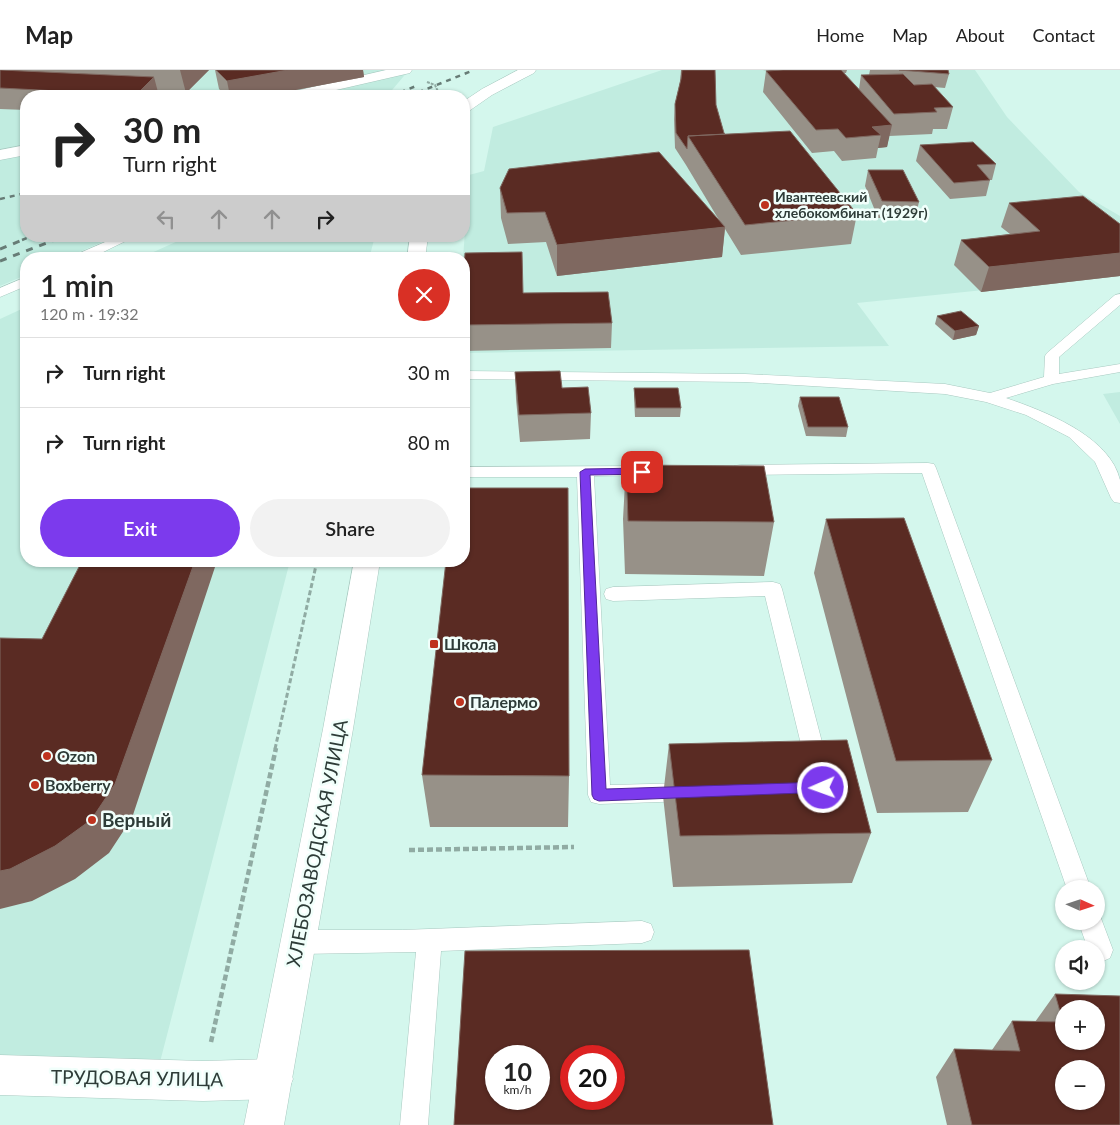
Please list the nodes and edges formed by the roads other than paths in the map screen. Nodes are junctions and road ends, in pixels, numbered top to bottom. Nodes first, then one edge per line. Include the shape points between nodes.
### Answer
1 (405, 70) edge
2 (529, 70) edge
3 (318, 90) edge
4 (470, 104) edge
5 (20, 151) edge
6 (0, 155) edge
7 (116, 242) edge
8 (94, 252) edge
9 (20, 284) edge
10 (0, 293) edge
11 (1120, 298) edge
12 (1120, 368) edge
13 (470, 375) edge
14 (1052, 380) junction
15 (990, 398) junction
16 (664, 471) edge
17 (722, 471) edge
18 (470, 472) edge
19 (585, 472) junction
20 (1120, 498) edge
21 (367, 567) edge
22 (612, 594) dead end
23 (823, 788) edge
24 (706, 792) edge
25 (1076, 880) edge
26 (642, 932) dead end
27 (429, 940) junction
28 (299, 942) junction
29 (0, 1075) edge
30 (273, 1079) junction
31 (264, 1125) edge
32 (414, 1125) edge

1 - 3 main road
2 - 4 main road
5 - 6 main road
7 - 8 lane
9 - 10 lane
11 - 14 lane via 1052,356
12 - 14 lane
13 - 15 lane via 829,381 945,389
14 - 15 lane
15 - 20 lane via 1031,412 1075,434 1102,460
16 - 19 lane
17 - 25 lane via 928,468
18 - 19 lane
19 - 24 lane via 599,795
21 - 28 main road, ХЛЕБОЗАВОДСКАЯ УЛИЦА
22 - 23 lane via 773,589
26 - 27 lane
27 - 28 lane
27 - 32 lane
28 - 30 main road, ХЛЕБОЗАВОДСКАЯ УЛИЦА
29 - 30 main road, ТРУДОВАЯ УЛИЦА via 203,1081
30 - 31 main road, ХЛЕБОЗАВОДСКАЯ УЛИЦА

